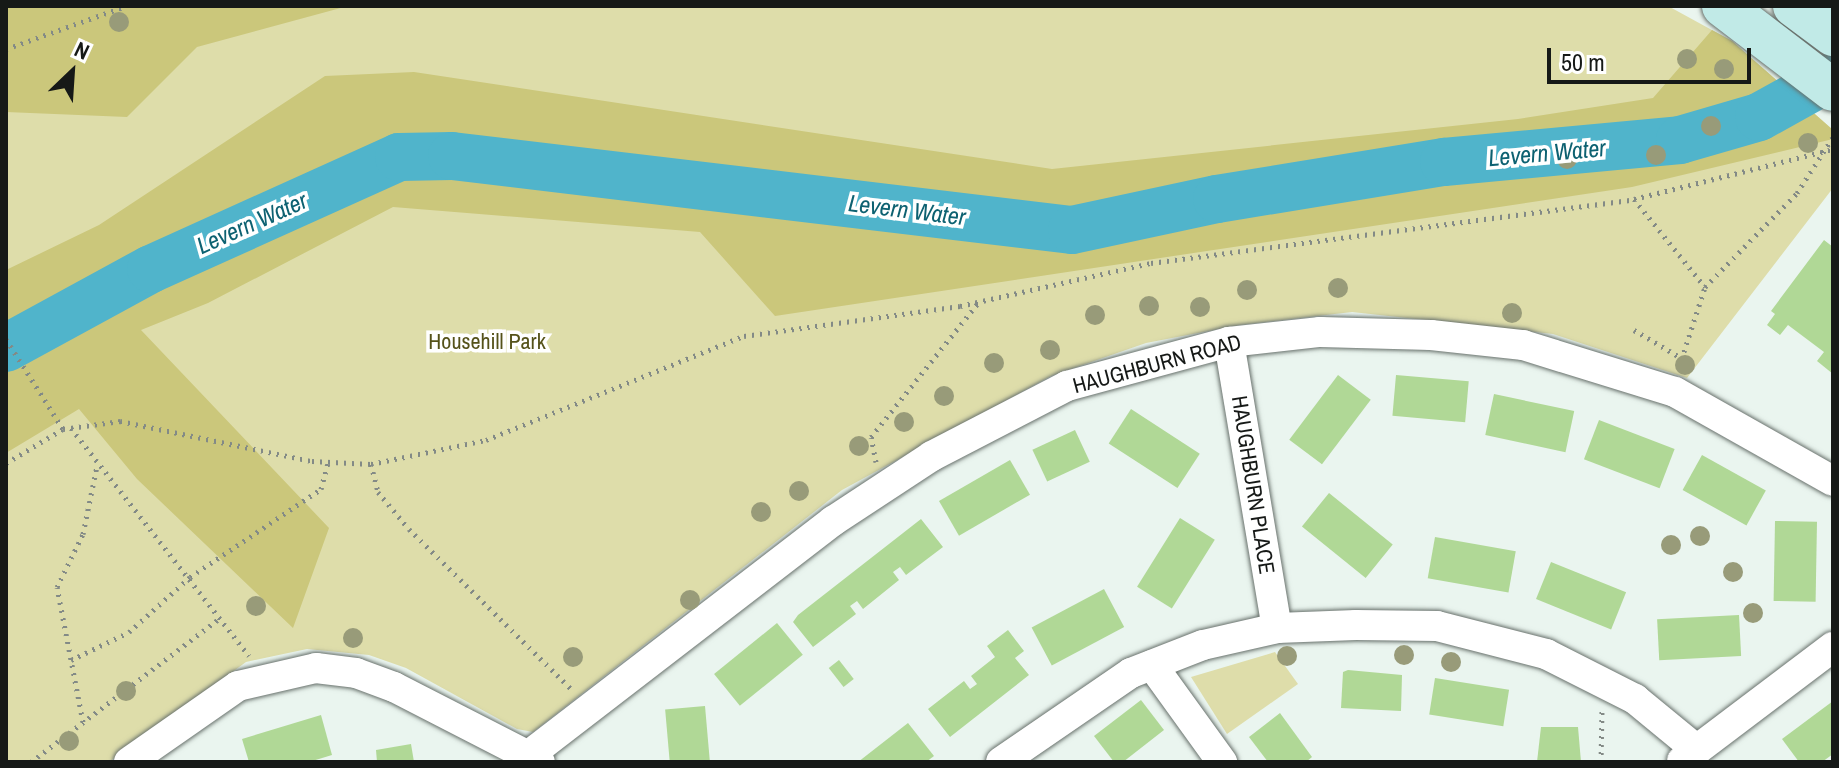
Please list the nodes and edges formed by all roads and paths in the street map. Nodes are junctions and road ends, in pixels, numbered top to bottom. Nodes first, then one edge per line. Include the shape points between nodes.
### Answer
1 (126, 6) edge
2 (1731, 8) edge
3 (6, 49) edge
4 (1833, 90) edge
5 (1833, 137) edge
6 (1833, 149) edge
7 (1824, 155) junction
8 (1634, 199) junction
9 (1705, 287) junction
10 (979, 302) junction
11 (1634, 330) dead end
12 (6, 339) edge
13 (1229, 342) junction
14 (1683, 359) junction
15 (1674, 374) dead end
16 (71, 428) junction
17 (63, 429) junction
18 (328, 462) junction
19 (6, 463) edge
20 (371, 464) junction
21 (97, 466) junction
22 (1833, 481) edge
23 (881, 490) junction
24 (190, 577) junction
25 (220, 618) junction
26 (1277, 628) junction
27 (1833, 647) edge
28 (71, 660) junction
29 (1152, 665) junction
30 (267, 678) junction
31 (1603, 679) junction
32 (591, 712) junction
33 (83, 722) junction
34 (1688, 756) edge
35 (529, 760) edge
36 (31, 762) edge
37 (129, 762) edge
38 (1001, 762) edge
39 (1222, 762) edge
40 (1601, 762) edge

1 - 3 path
2 - 4 main road
5 - 7 path
6 - 7 path
7 - 8 path
7 - 9 path via 1797,193
8 - 9 path
8 - 10 path via 1151,263
9 - 14 path
10 - 20 path via 744,336 486,440
10 - 23 path via 871,437
11 - 14 path
12 - 17 path
13 - 22 street, HAUGHBURN ROAD via 1320,332 1431,335 1523,345 1675,392
13 - 23 street, HAUGHBURN ROAD via 1067,386 932,456
13 - 26 street, HAUGHBURN PLACE
14 - 15 path
16 - 17 path
16 - 18 path via 120,421
16 - 21 path
17 - 19 path
18 - 20 path
18 - 24 path via 321,489
20 - 32 path via 378,492 409,529 542,656
21 - 24 path
21 - 28 path via 83,534 57,587
23 - 32 street, HAUGHBURN ROAD via 833,521
24 - 25 path
24 - 28 path via 129,632
25 - 30 path
25 - 33 path
26 - 29 street via 1203,645
26 - 31 street via 1437,626 1546,654
27 - 34 street
28 - 33 path
29 - 38 street via 1070,710
29 - 39 street
30 - 35 street via 316,668 356,673 394,687
30 - 37 street via 238,686
31 - 34 street via 1666,721
31 - 40 path
32 - 35 street, HAUGHBURN ROAD
33 - 36 path

